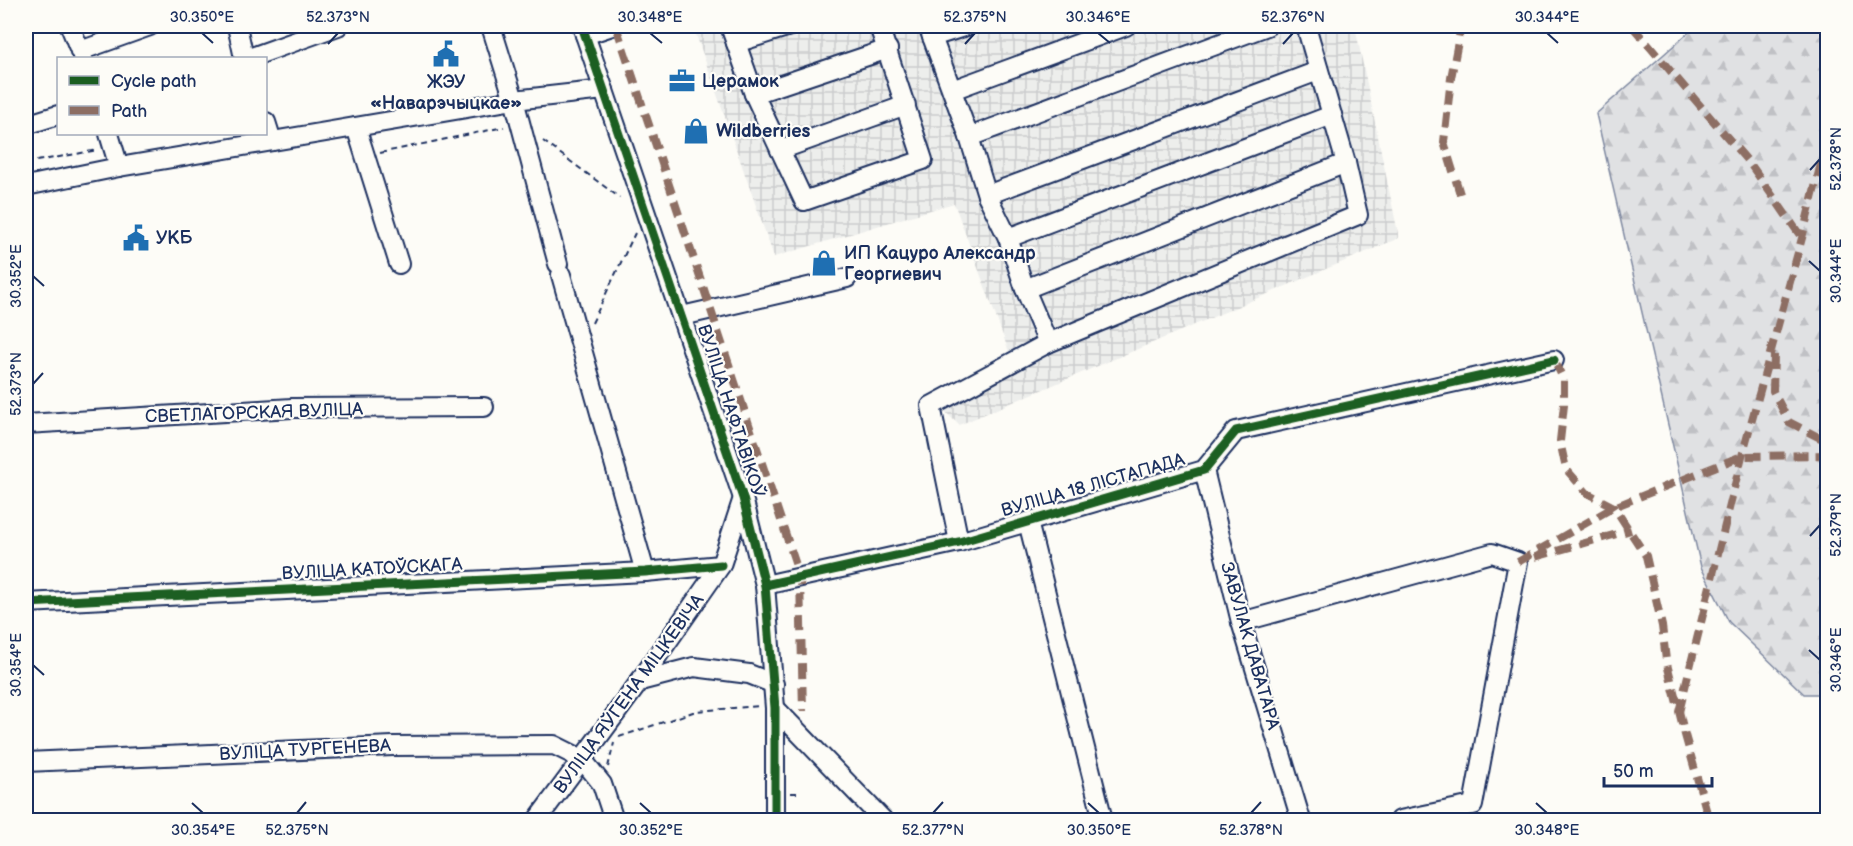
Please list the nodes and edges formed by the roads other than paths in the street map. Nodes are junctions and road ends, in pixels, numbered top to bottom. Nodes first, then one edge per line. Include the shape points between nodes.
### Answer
1 (70, 26) edge
2 (150, 26) edge
3 (237, 26) edge
4 (338, 26) edge
5 (491, 26) edge
6 (612, 26) edge
7 (790, 26) edge
8 (879, 26) edge
9 (967, 26) edge
10 (1126, 26) edge
11 (1267, 26) edge
12 (1306, 26) edge
13 (584, 30) edge
14 (930, 31) edge
15 (733, 34) edge
16 (888, 50) junction
17 (82, 55) edge
18 (244, 57) edge
19 (252, 57) edge
20 (1318, 70) junction
21 (604, 90) junction
22 (952, 90) junction
23 (754, 94) junction
24 (514, 100) junction
25 (906, 105) junction
26 (1332, 115) junction
27 (57, 116) edge
28 (26, 125) edge
29 (267, 125) edge
30 (356, 127) junction
31 (969, 137) junction
32 (111, 140) edge
33 (272, 141) junction
34 (780, 150) junction
35 (1346, 164) junction
36 (119, 167) junction
37 (26, 186) edge
38 (987, 195) junction
39 (1008, 238) junction
40 (399, 264) dead end
41 (847, 278) dead end
42 (1025, 290) junction
43 (682, 316) junction
44 (1048, 343) junction
45 (1554, 360) dead end
46 (484, 407) dead end
47 (26, 424) edge
48 (1204, 470) junction
49 (743, 498) junction
50 (1028, 522) junction
51 (959, 542) junction
52 (721, 565) junction
53 (645, 572) junction
54 (765, 585) junction
55 (26, 603) edge
56 (1241, 622) junction
57 (640, 681) junction
58 (774, 684) junction
59 (775, 708) junction
60 (582, 759) junction
61 (26, 762) edge
62 (1470, 813) edge
63 (537, 820) edge
64 (614, 820) edge
65 (775, 820) edge
66 (883, 820) edge
67 (1103, 820) edge
68 (1302, 820) edge
69 (1400, 820) edge

1 - 17 street
2 - 17 street
3 - 18 street
4 - 19 street
5 - 24 street
6 - 13 street
7 - 15 street
8 - 16 street
9 - 14 street
10 - 22 street
11 - 31 street
12 - 20 street
13 - 21 street, ВУЛІЦА НАФТАВІКОЎ
14 - 22 street
15 - 23 street
16 - 23 street
16 - 25 street
20 - 26 street
20 - 38 street
21 - 24 street
21 - 43 street, ВУЛІЦА НАФТАВІКОЎ
22 - 31 street
23 - 34 street
24 - 30 street
24 - 53 street
25 - 34 street
25 - 34 street via 923,160 804,201
26 - 35 street
26 - 39 street
27 - 28 street
29 - 33 street
30 - 33 street
30 - 40 street
31 - 38 street
32 - 36 street
33 - 36 street
35 - 42 street
35 - 44 street via 1358,215
36 - 37 street
38 - 39 street
39 - 42 street
41 - 43 street
42 - 44 street
43 - 49 street, ВУЛІЦА НАФТАВІКОЎ
44 - 51 street via 931,406
45 - 48 street, ВУЛІЦА 18 ЛІСТАПАДА via 1236,431
46 - 47 street, СВЕТЛАГОРСКАЯ ВУЛІЦА via 292,408
48 - 50 street, ВУЛІЦА 18 ЛІСТАПАДА
48 - 56 street, ЗАВУЛАК ДАВАТАРА
49 - 52 street, ВУЛІЦА ЯЎГЕНА МІЦКЕВІЧА
49 - 54 street, ВУЛІЦА НАФТАВІКОЎ
50 - 51 street, ВУЛІЦА 18 ЛІСТАПАДА
50 - 67 street, ВУЛІЦА 18 ЛІСТАПАДА
51 - 54 street, ВУЛІЦА 18 ЛІСТАПАДА
52 - 53 street, ВУЛІЦА КАТОЎСКАГА
52 - 57 street, ВУЛІЦА ЯЎГЕНА МІЦКЕВІЧА
53 - 55 street, ВУЛІЦА КАТОЎСКАГА
54 - 58 street, ВУЛІЦА НАФТАВІКОЎ
56 - 62 street via 1492,554 1518,562
56 - 68 street, ЗАВУЛАК ДАВАТАРА
57 - 58 street via 694,666 749,674
57 - 60 street, ВУЛІЦА ЯЎГЕНА МІЦКЕВІЧА
58 - 59 street, ВУЛІЦА НАФТАВІКОЎ
59 - 65 street, ВУЛІЦА НАФТАВІКОЎ
59 - 66 street
60 - 61 street, ВУЛІЦА ТУРГЕНЕВА via 554,745 393,746
60 - 63 street, ВУЛІЦА ЯЎГЕНА МІЦКЕВІЧА
60 - 64 street via 602,784
62 - 69 street

